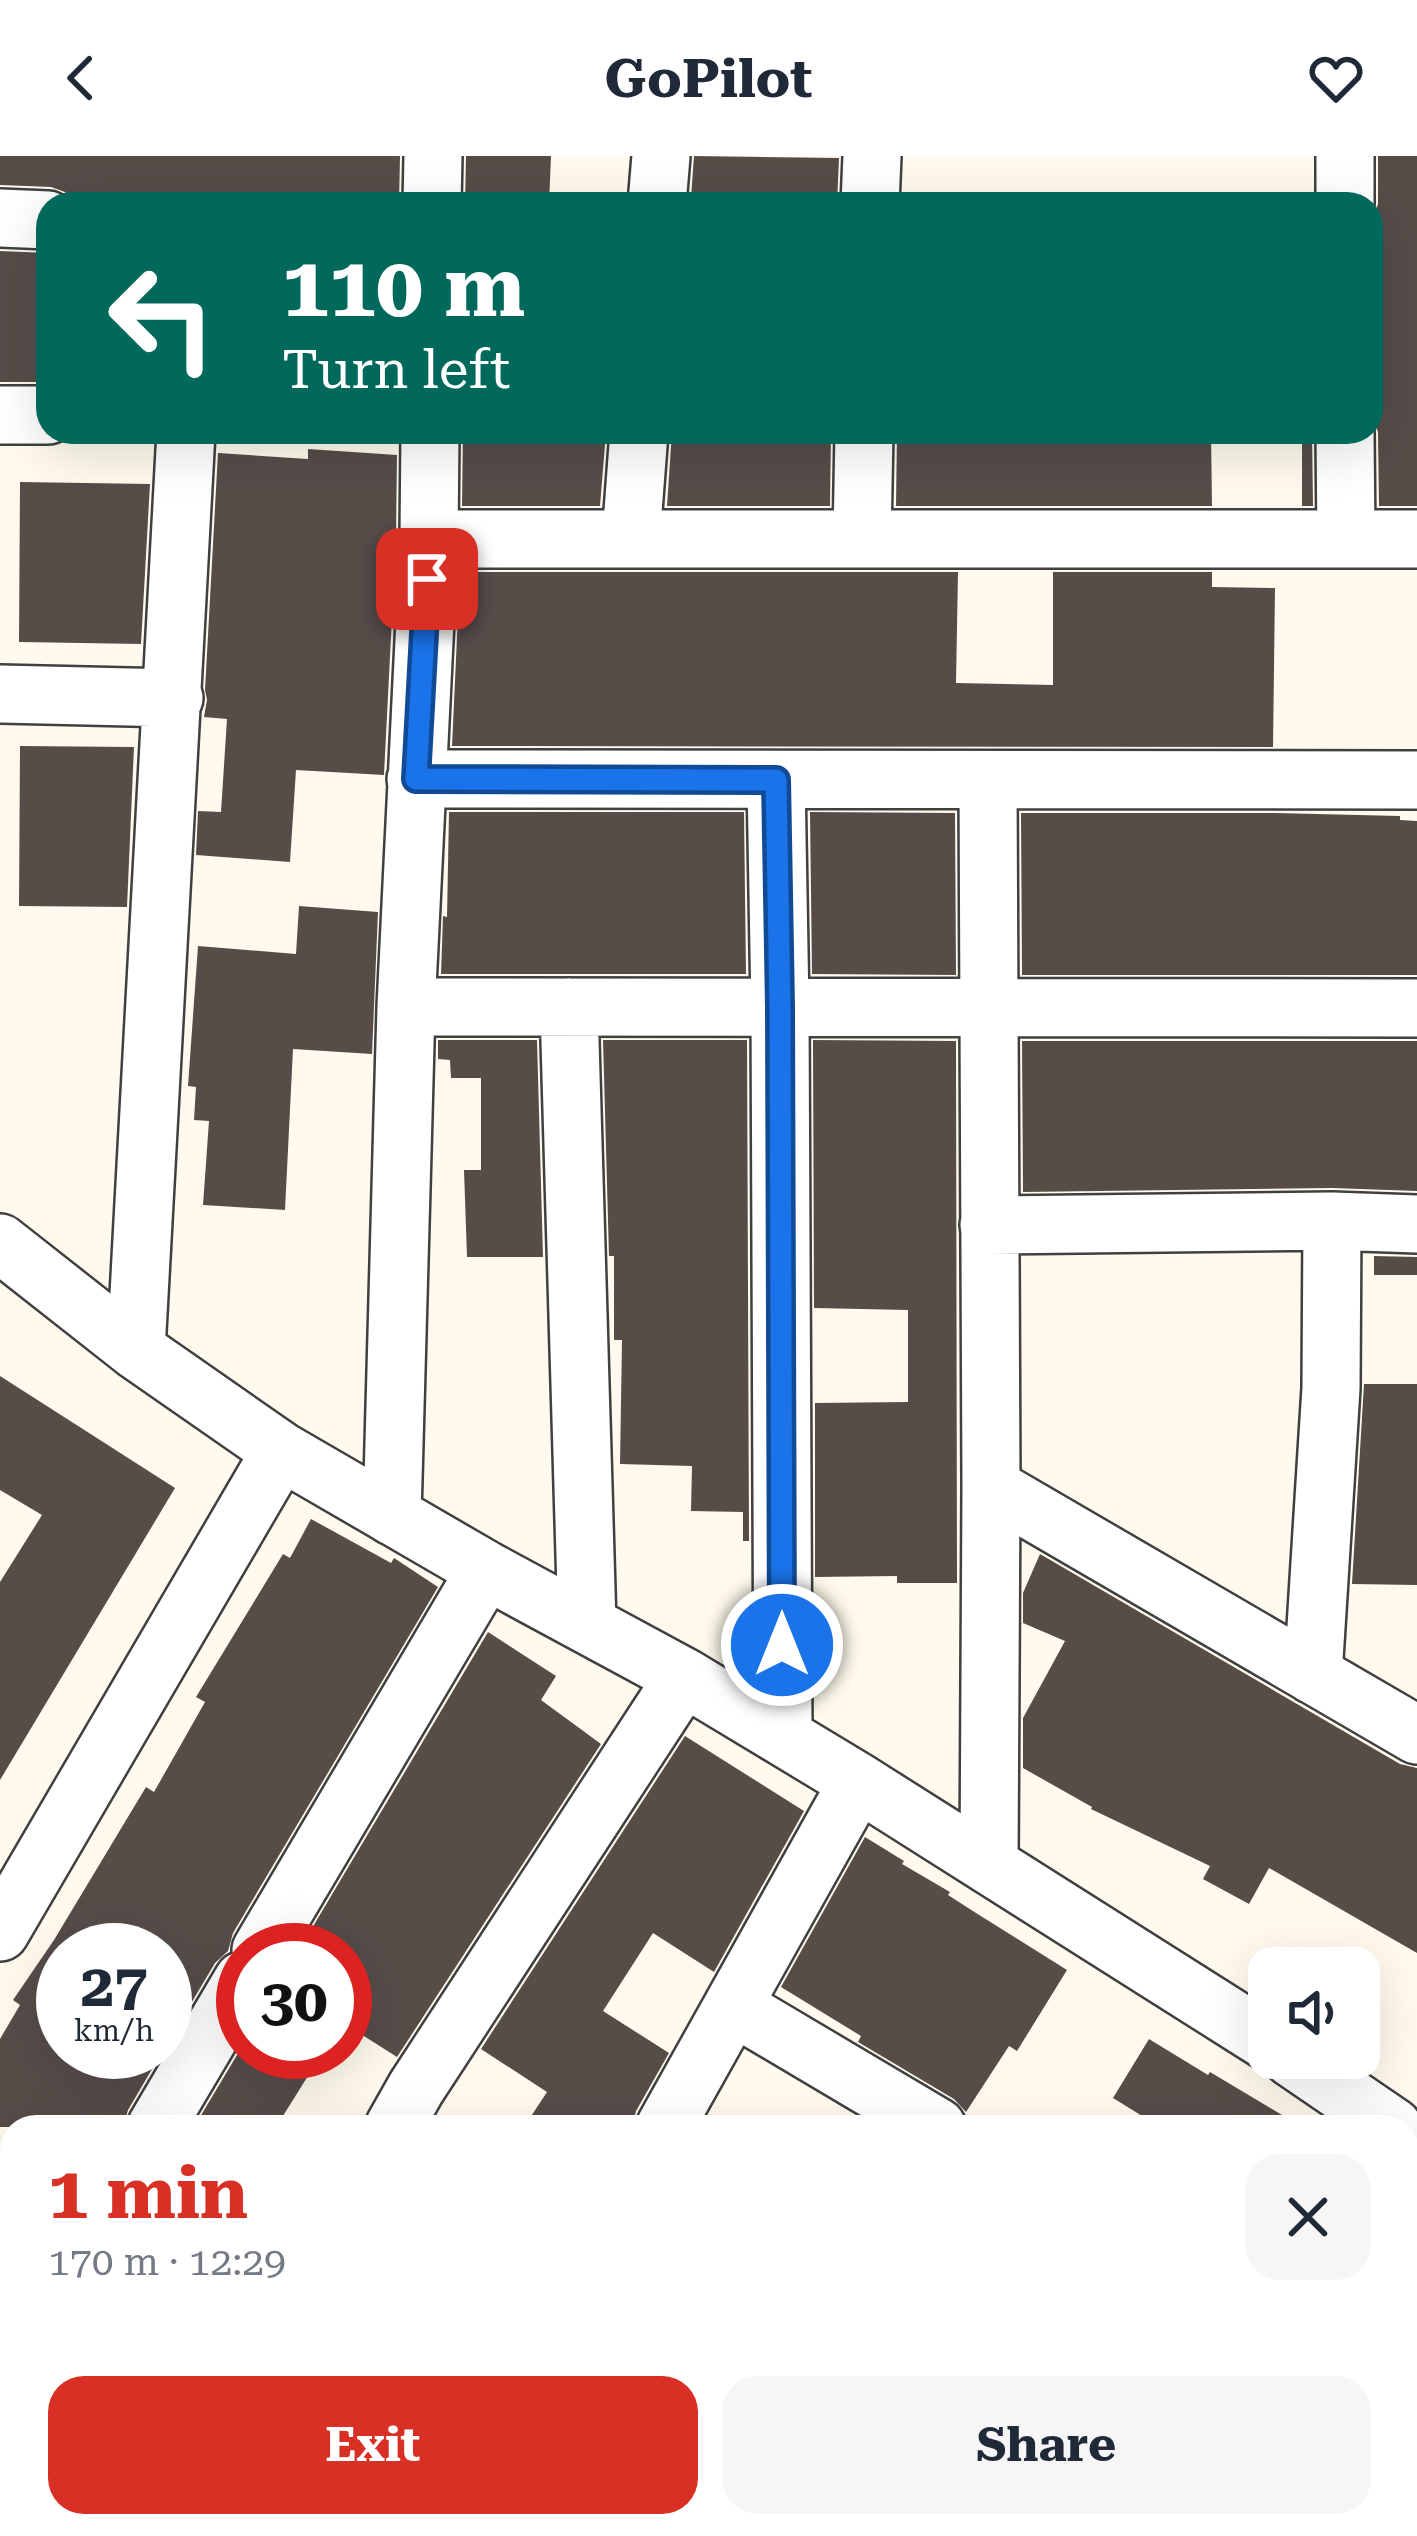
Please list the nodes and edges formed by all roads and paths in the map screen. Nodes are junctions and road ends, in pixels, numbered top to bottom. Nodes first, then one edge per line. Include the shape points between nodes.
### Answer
1 (433, 156) edge
2 (661, 156) edge
3 (872, 156) edge
4 (1345, 156) edge
5 (432, 192) edge
6 (658, 192) edge
7 (870, 192) edge
8 (1345, 192) edge
9 (0, 218) edge
10 (36, 220) edge
11 (0, 415) edge
12 (36, 415) edge
13 (185, 444) edge
14 (430, 444) edge
15 (638, 444) edge
16 (863, 444) edge
17 (1345, 444) edge
18 (631, 538) junction
19 (429, 539) junction
20 (862, 539) junction
21 (1346, 539) junction
22 (1417, 539) edge
23 (0, 694) edge
24 (174, 698) junction
25 (416, 779) junction
26 (776, 780) junction
27 (988, 780) junction
28 (1417, 780) edge
29 (406, 1007) junction
30 (569, 1007) junction
31 (780, 1007) junction
32 (988, 1007) junction
33 (1417, 1008) edge
34 (1332, 1221) junction
35 (1417, 1224) edge
36 (989, 1225) junction
37 (0, 1244) edge
38 (136, 1350) junction
39 (281, 1451) junction
40 (991, 1487) junction
41 (392, 1516) junction
42 (486, 1570) junction
43 (586, 1624) junction
44 (1313, 1675) junction
45 (684, 1677) junction
46 (1417, 1735) edge
47 (783, 1736) junction
48 (858, 1782) junction
49 (989, 1864) junction
50 (277, 1923) edge
51 (0, 1931) edge
52 (733, 2006) junction
53 (216, 2026) edge
54 (1248, 2029) edge
55 (1323, 2079) edge
56 (163, 2115) edge
57 (401, 2115) edge
58 (672, 2115) edge
59 (917, 2115) edge
60 (1375, 2115) edge

1 - 5 street
2 - 6 street
3 - 7 street
4 - 8 street
9 - 10 street
11 - 12 street
13 - 24 street
14 - 19 street
15 - 18 street
16 - 20 street
17 - 21 street
18 - 19 street
18 - 20 street
19 - 25 street
20 - 21 street
21 - 22 street
23 - 24 street
24 - 38 street
25 - 26 street
25 - 29 street
26 - 27 street
26 - 31 street
27 - 28 street
27 - 32 street
29 - 30 street
29 - 41 street
30 - 31 street
30 - 43 street
31 - 32 street
31 - 47 street
32 - 33 street
32 - 36 street
34 - 35 street
34 - 36 street
34 - 44 street
36 - 40 street
37 - 38 street
38 - 39 street
39 - 41 street
39 - 51 street
40 - 44 street
40 - 49 street
41 - 42 street
42 - 43 street
42 - 50 street
43 - 45 street
44 - 46 street
45 - 47 street
45 - 57 street
47 - 48 street
48 - 49 street
48 - 52 street
49 - 54 street
52 - 58 street
52 - 59 street
53 - 56 street
55 - 60 street

